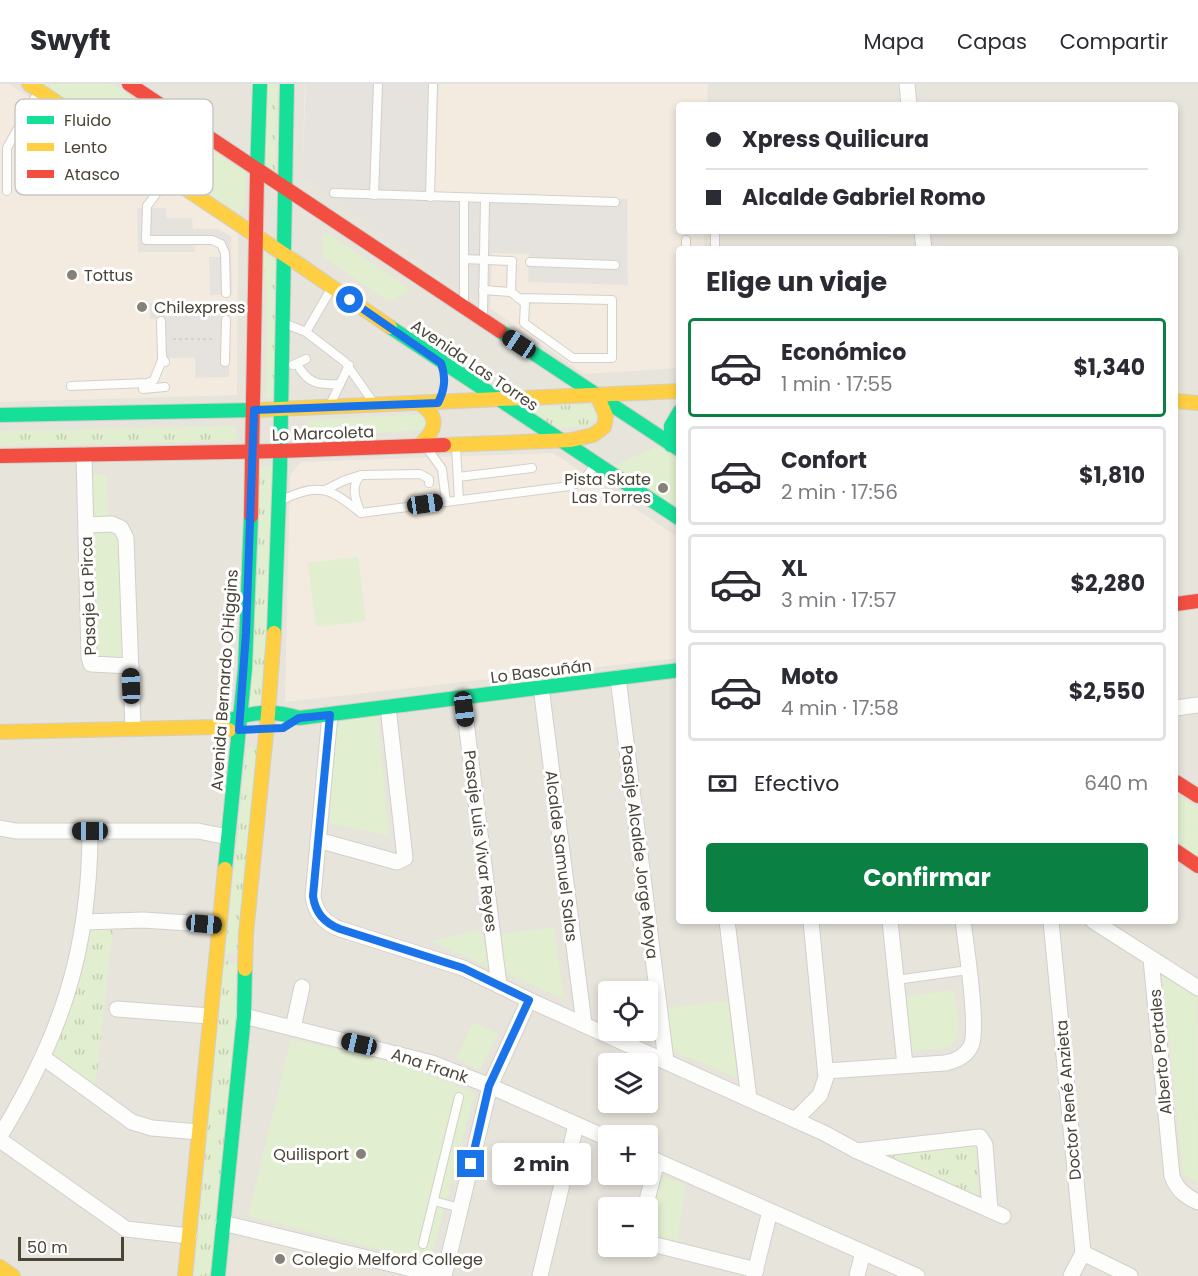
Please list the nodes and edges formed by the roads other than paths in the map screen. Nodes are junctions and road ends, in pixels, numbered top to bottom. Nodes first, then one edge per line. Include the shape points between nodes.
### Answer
1 (129, 84) edge
2 (260, 84) edge
3 (287, 84) edge
4 (378, 84) edge
5 (433, 84) edge
6 (907, 84) edge
7 (34, 87) edge
8 (52, 99) edge
9 (151, 99) edge
10 (909, 102) edge
11 (15, 130) edge
12 (213, 140) edge
13 (257, 170) junction
14 (284, 188) junction
15 (7, 190) dead end
16 (334, 193) dead end
17 (155, 195) edge
18 (195, 195) edge
19 (374, 195) junction
20 (430, 197) junction
21 (464, 198) junction
22 (485, 199) junction
23 (615, 202) dead end
24 (255, 236) junction
25 (686, 240) dead end
26 (686, 246) edge
27 (283, 254) junction
28 (464, 259) junction
29 (484, 260) junction
30 (530, 262) dead end
31 (615, 265) dead end
32 (332, 288) junction
33 (483, 290) junction
34 (226, 292) dead end
35 (518, 298) junction
36 (464, 306) junction
37 (226, 320) dead end
38 (483, 320) junction
39 (161, 321) dead end
40 (282, 322) junction
41 (306, 332) junction
42 (306, 359) dead end
43 (225, 362) dead end
44 (441, 363) junction
45 (297, 364) junction
46 (349, 365) junction
47 (281, 371) junction
48 (340, 384) junction
49 (165, 387) dead end
50 (442, 391) junction
51 (676, 391) edge
52 (651, 392) junction
53 (597, 395) junction
54 (498, 401) junction
55 (1178, 401) edge
56 (1198, 403) edge
57 (421, 404) junction
58 (376, 406) junction
59 (329, 407) junction
60 (281, 409) junction
61 (254, 410) junction
62 (619, 410) junction
63 (0, 414) edge
64 (676, 416) edge
65 (605, 424) junction
66 (560, 441) junction
67 (456, 444) junction
68 (420, 445) junction
69 (675, 447) edge
70 (253, 452) junction
71 (280, 452) junction
72 (84, 455) junction
73 (0, 456) edge
74 (596, 464) junction
75 (531, 468) dead end
76 (361, 476) junction
77 (458, 477) junction
78 (429, 483) dead end
79 (325, 490) junction
80 (279, 500) junction
81 (459, 500) junction
82 (446, 501) junction
83 (361, 513) junction
84 (676, 516) edge
85 (86, 525) junction
86 (1198, 602) edge
87 (1178, 604) edge
88 (130, 666) junction
89 (676, 671) edge
90 (618, 678) junction
91 (541, 687) junction
92 (463, 698) junction
93 (1198, 705) edge
94 (388, 707) junction
95 (1178, 708) edge
96 (241, 714) junction
97 (268, 714) junction
98 (330, 715) junction
99 (299, 718) junction
100 (216, 727) junction
101 (133, 728) junction
102 (239, 730) junction
103 (267, 730) junction
104 (0, 732) edge
105 (1178, 783) edge
106 (1198, 796) edge
107 (0, 828) edge
108 (90, 831) junction
109 (228, 837) junction
110 (318, 840) junction
111 (1178, 852) edge
112 (1198, 866) edge
113 (85, 922) junction
114 (727, 924) edge
115 (811, 924) edge
116 (890, 924) edge
117 (963, 924) edge
118 (1051, 924) edge
119 (1098, 924) edge
120 (219, 925) junction
121 (1151, 959) junction
122 (968, 970) junction
123 (896, 980) junction
124 (499, 985) junction
125 (302, 987) dead end
126 (1198, 988) edge
127 (529, 1000) junction
128 (117, 1009) dead end
129 (210, 1016) junction
130 (244, 1016) junction
131 (584, 1024) junction
132 (293, 1028) junction
133 (44, 1058) junction
134 (666, 1061) junction
135 (905, 1065) junction
136 (826, 1071) junction
137 (489, 1086) junction
138 (459, 1097) dead end
139 (749, 1099) junction
140 (795, 1120) junction
141 (576, 1125) junction
142 (199, 1132) junction
143 (598, 1134) edge
144 (0, 1138) edge
145 (857, 1151) junction
146 (658, 1162) edge
147 (434, 1201) junction
148 (1198, 1202) edge
149 (460, 1208) junction
150 (770, 1211) junction
151 (223, 1223) junction
152 (189, 1236) junction
153 (423, 1244) dead end
154 (658, 1246) edge
155 (863, 1252) junction
156 (1083, 1253) junction
157 (0, 1267) edge
158 (755, 1273) edge
159 (13, 1276) edge
160 (185, 1276) edge
161 (218, 1276) edge
162 (442, 1276) edge
163 (540, 1276) edge
164 (857, 1276) edge
165 (917, 1276) edge
166 (1071, 1276) edge
167 (1130, 1276) edge

1 - 9 main road
2 - 13 main road, Avenida Bernardo O'Higgins
3 - 14 main road
4 - 19 lane
5 - 20 lane
6 - 10 street
7 - 8 main road, Avenida Las Torres
11 - 15 lane via 7,148
12 - 13 main road
13 - 14 main road
13 - 24 main road, Avenida Bernardo O'Higgins
14 - 27 main road
14 - 36 main road
16 - 19 lane
17 - 34 lane via 147,206 146,240 212,240 221,244 225,253
18 - 24 main road, Avenida Las Torres
19 - 20 lane
20 - 21 lane
21 - 22 lane
21 - 28 lane
22 - 23 lane
22 - 29 lane
24 - 27 main road, Avenida Las Torres
24 - 61 main road, Avenida Bernardo O'Higgins
25 - 26 lane
27 - 32 main road, Avenida Las Torres
27 - 40 main road
28 - 29 lane
28 - 36 lane
29 - 33 lane
29 - 35 lane via 512,261
30 - 31 lane
32 - 41 lane
32 - 44 main road, Avenida Las Torres
33 - 35 lane
33 - 38 lane
35 - 35 lane via 524,323 573,358 612,358 612,300
36 - 38 main road
37 - 43 lane
38 - 53 main road
39 - 49 lane via 164,361 154,380 71,386
40 - 41 lane
40 - 47 main road
41 - 46 lane
42 - 45 lane
44 - 50 main road
44 - 54 main road, Avenida Las Torres
45 - 47 lane
45 - 48 lane via 314,383
46 - 48 lane
46 - 58 lane
47 - 60 main road
48 - 59 lane
50 - 54 main road, Lo Marcoleta
50 - 57 main road, Lo Marcoleta
51 - 52 main road, Lo Marcoleta
52 - 53 main road, Lo Marcoleta
52 - 62 main road, Lo Marcoleta
53 - 54 main road, Lo Marcoleta
53 - 62 main road
53 - 65 main road
54 - 66 main road, Avenida Las Torres
55 - 56 main road
57 - 58 main road, Lo Marcoleta
57 - 68 main road via 432,415 434,428
58 - 59 main road, Lo Marcoleta
59 - 60 main road, Lo Marcoleta
60 - 61 main road, Lo Marcoleta
60 - 71 main road
61 - 63 main road, Lo Marcoleta
61 - 70 main road, Avenida Bernardo O'Higgins
62 - 65 main road, Lo Marcoleta
62 - 69 main road
64 - 69 main road via 669,432
65 - 66 main road, Lo Marcoleta via 593,435
66 - 67 main road, Lo Marcoleta
66 - 74 main road, Avenida Las Torres
67 - 68 main road, Lo Marcoleta
67 - 77 lane
68 - 71 main road, Lo Marcoleta
68 - 82 lane via 442,469
70 - 71 main road, Lo Marcoleta
70 - 72 main road, Lo Marcoleta
70 - 96 main road, Avenida Bernardo O'Higgins
71 - 80 main road
72 - 73 main road, Lo Marcoleta
72 - 85 street, Pasaje La Pirca
74 - 81 lane via 583,481 570,486
74 - 84 main road, Avenida Las Torres
75 - 77 lane
76 - 78 lane via 420,474
76 - 79 lane
76 - 83 lane via 355,482
77 - 81 lane
79 - 80 lane via 304,490
79 - 83 lane
80 - 97 main road
81 - 82 lane
82 - 83 lane
85 - 88 street, Pasaje La Pirca via 112,524 122,528 126,538
85 - 88 street, Pasaje La Pirca via 91,664
86 - 87 main road
88 - 101 street, Pasaje La Pirca
89 - 90 main road, Lo Bascuñán
90 - 91 main road, Lo Bascuñán
90 - 134 street, Pasaje Alcalde Jorge Moya
91 - 92 main road, Lo Bascuñán
91 - 131 street, Alcalde Samuel Salas
92 - 94 main road, Lo Bascuñán
92 - 124 street, Pasaje Luis Vivar Reyes
93 - 95 street
94 - 98 main road, Lo Bascuñán
94 - 110 street via 406,855 403,860 394,861
96 - 97 main road, Lo Bascuñán
96 - 100 main road, Lo Bascuñán
96 - 102 main road, Avenida Bernardo O'Higgins
97 - 99 main road, Lo Bascuñán
97 - 103 main road
98 - 99 main road, Lo Bascuñán
98 - 110 street
99 - 103 main road, Lo Bascuñán via 283,728
100 - 101 main road, Lo Bascuñán
100 - 102 main road, Lo Bascuñán
101 - 104 main road, Lo Bascuñán
102 - 103 main road, Lo Bascuñán
102 - 109 main road, Avenida Bernardo O'Higgins
103 - 130 main road via 246,933
105 - 106 main road
107 - 108 street
108 - 109 street via 198,831
108 - 113 street
109 - 120 main road, Avenida Bernardo O'Higgins
110 - 124 street via 314,903 320,916 332,926 447,962
111 - 112 main road
113 - 120 street via 143,920
113 - 133 street via 70,986
114 - 139 street
115 - 136 street
116 - 123 street
117 - 122 street
118 - 156 street, Doctor René Anzieta
119 - 121 street
120 - 129 main road, Avenida Bernardo O'Higgins
121 - 126 street
121 - 148 street, Alberto Portales via 1172,1176 1182,1193
122 - 123 lane
122 - 135 street via 974,1026 969,1050 945,1064
123 - 135 street
124 - 127 street
125 - 132 street
127 - 131 street
127 - 137 street
128 - 129 street
129 - 142 main road, Avenida Bernardo O'Higgins
130 - 132 street, Ana Frank
130 - 151 main road
131 - 134 street
132 - 137 street, Ana Frank via 417,1059
133 - 142 street via 132,1122
133 - 144 street
134 - 139 street
135 - 136 street
136 - 140 street via 820,1095
137 - 141 street, Ana Frank
137 - 149 street
138 - 147 lane
139 - 140 street
140 - 145 street
141 - 143 street, Ana Frank
141 - 163 street
142 - 152 main road, Avenida Bernardo O'Higgins
144 - 152 street via 126,1229
145 - 145 street via 980,1137 985,1145 997,1213
146 - 150 street
147 - 149 lane
147 - 153 lane
149 - 162 street
150 - 155 street
150 - 158 street
151 - 161 main road
151 - 162 street
152 - 160 main road, Avenida Bernardo O'Higgins
154 - 158 street
155 - 164 street
155 - 165 street
156 - 166 street
156 - 167 street
157 - 159 main road

